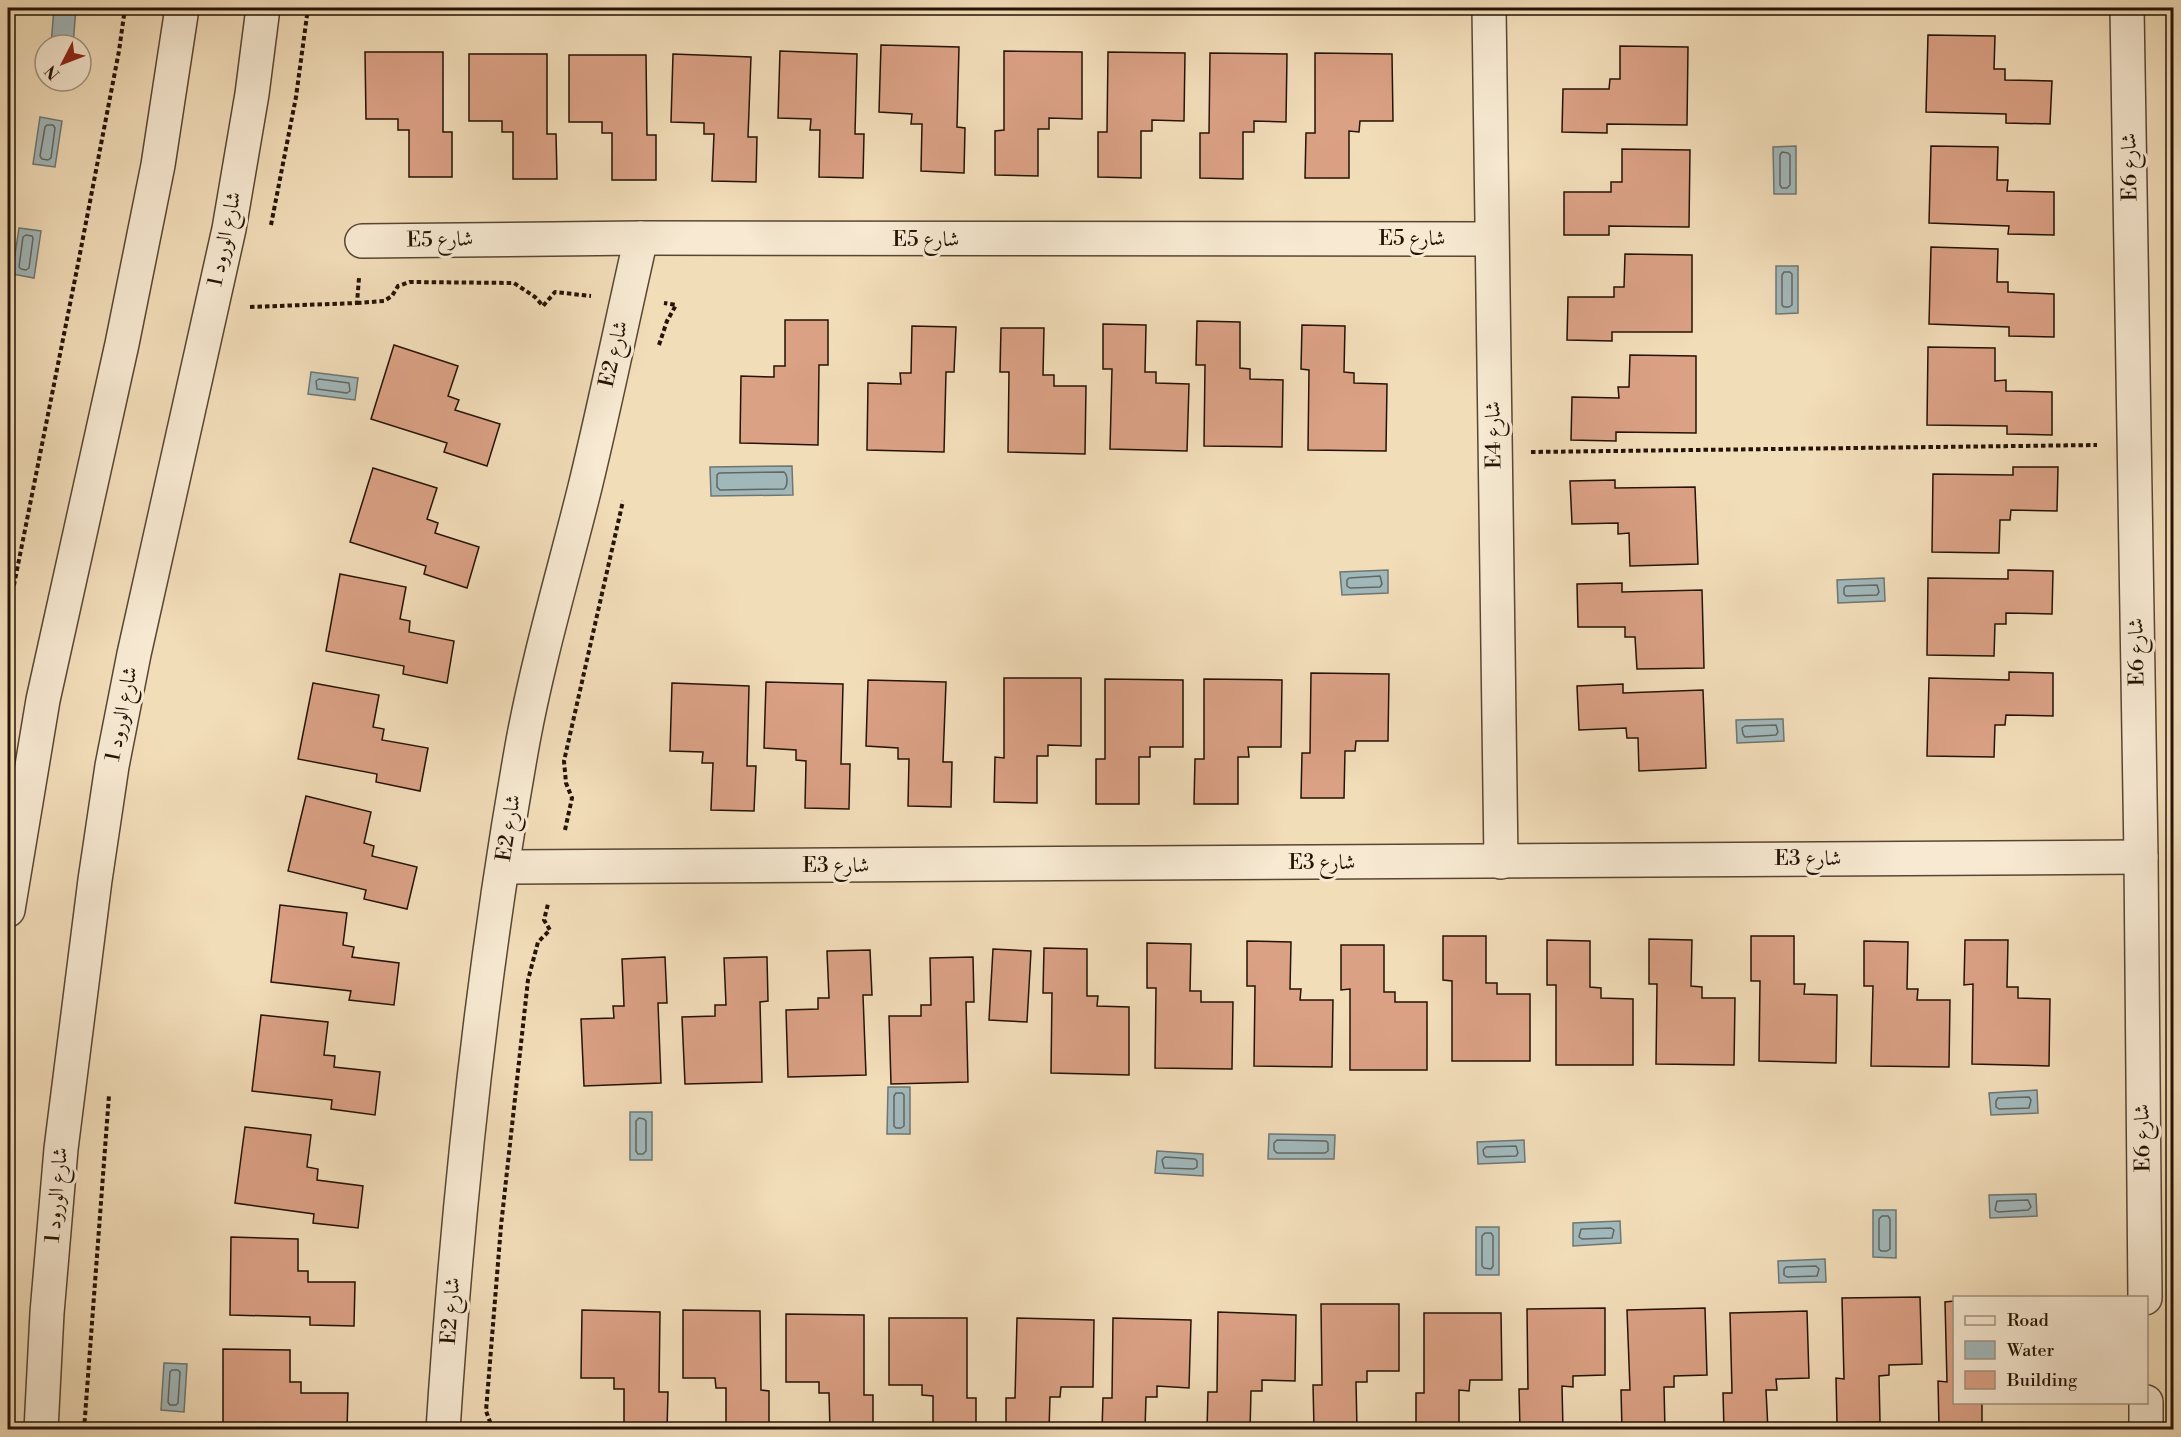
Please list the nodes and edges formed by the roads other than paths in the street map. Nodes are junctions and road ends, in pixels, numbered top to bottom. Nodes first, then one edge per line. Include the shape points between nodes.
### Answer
1 (182, 8) edge
2 (263, 8) edge
3 (1489, 8) edge
4 (2127, 8) edge
5 (640, 238) junction
6 (1491, 239) junction
7 (362, 241) road end
8 (2141, 857) junction
9 (1501, 862) junction
10 (503, 867) junction
11 (8, 910) edge
12 (2145, 1296) edge
13 (2146, 1404) edge
14 (41, 1430) edge
15 (443, 1430) edge
16 (2146, 1430) edge

1 - 11 street via 158,165 42,700
2 - 14 street, شارع الورود 1 via 229,229 110,778 62,1149
3 - 6 street, E4 شارع
4 - 8 street, E6 شارع
5 - 6 street, E5 شارع
5 - 7 street, E5 شارع
5 - 10 street, E2 شارع via 585,487 551,613 524,739
6 - 9 street, E4 شارع
8 - 9 street, E3 شارع
8 - 12 street, E6 شارع
9 - 10 street, E3 شارع
10 - 15 street, E2 شارع via 459,1207
13 - 16 street

